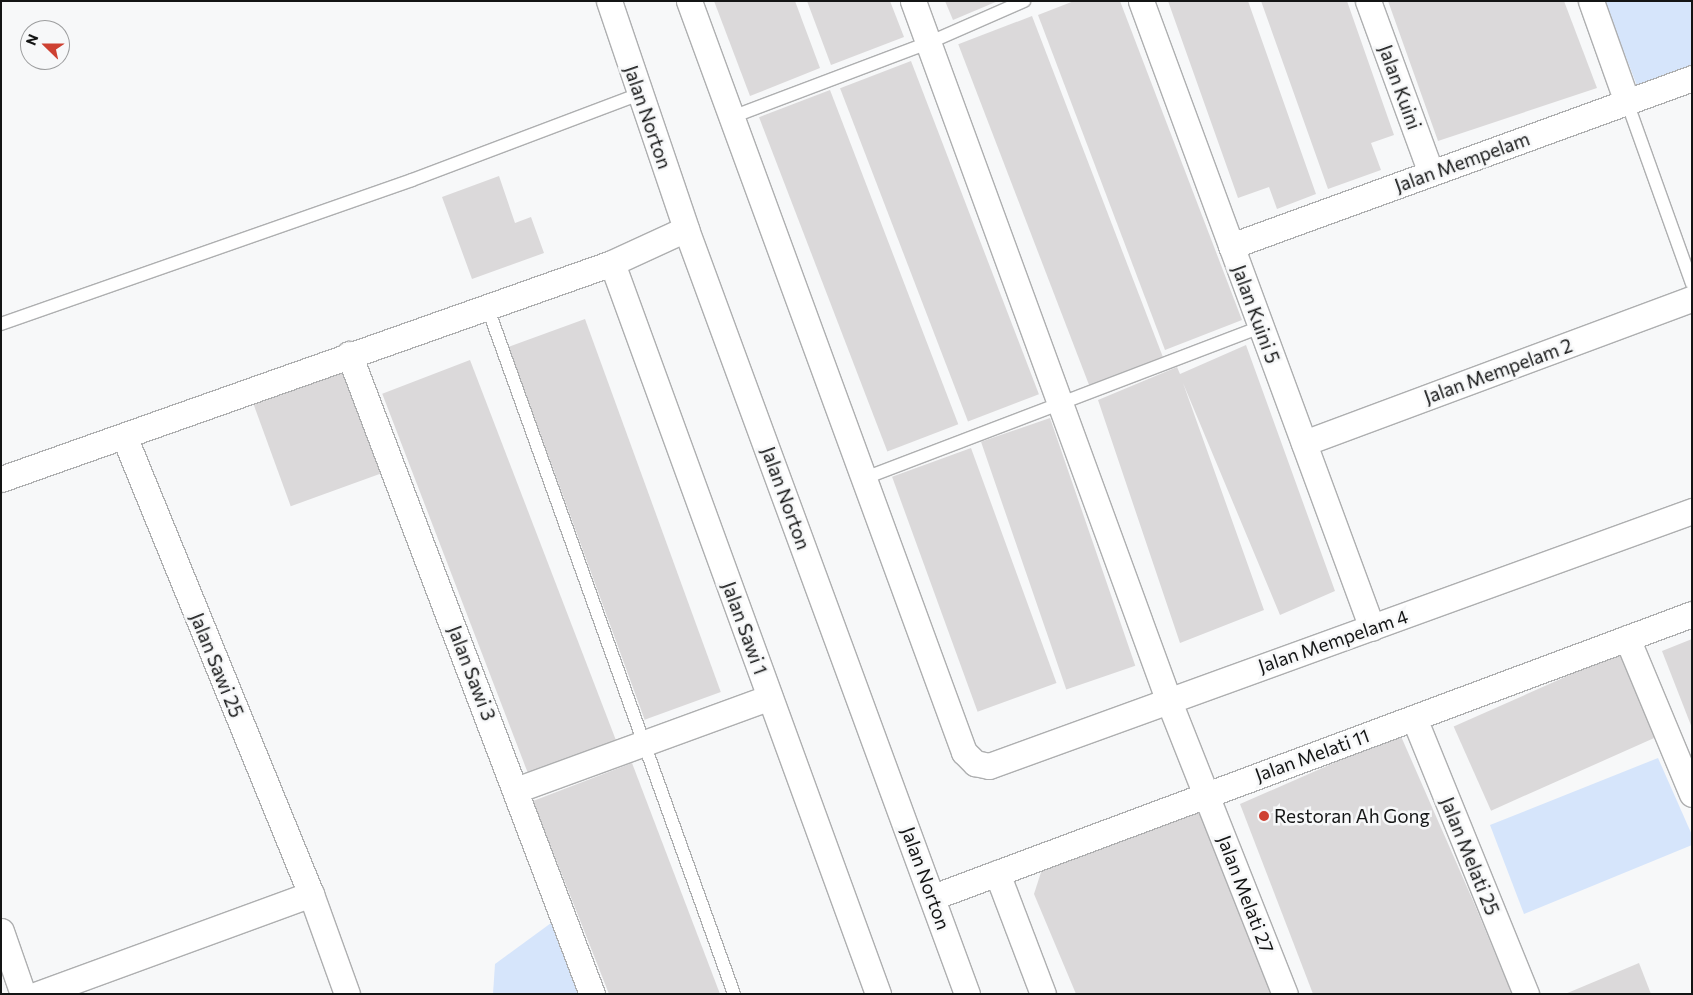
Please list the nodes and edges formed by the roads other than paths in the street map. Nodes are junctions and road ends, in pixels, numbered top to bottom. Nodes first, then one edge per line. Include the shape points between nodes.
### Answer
1 (609, 1) edge
2 (689, 1) edge
3 (913, 1) edge
4 (1024, 1) edge
5 (1141, 1) edge
6 (1368, 1) edge
7 (1591, 1) edge
8 (928, 43) junction
9 (1692, 78) edge
10 (640, 94) junction
11 (1627, 102) junction
12 (732, 117) junction
13 (1431, 173) junction
14 (686, 229) junction
15 (1231, 246) junction
16 (612, 263) junction
17 (1692, 284) edge
18 (1692, 299) edge
19 (487, 306) junction
20 (1, 324) edge
21 (1261, 327) junction
22 (349, 354) junction
23 (1059, 403) junction
24 (124, 436) junction
25 (1304, 443) junction
26 (865, 478) junction
27 (1, 479) edge
28 (1692, 510) edge
29 (1692, 614) edge
30 (1372, 628) junction
31 (1627, 638) junction
32 (770, 697) junction
33 (1168, 698) junction
34 (1414, 718) junction
35 (645, 742) junction
36 (516, 790) junction
37 (1208, 794) junction
38 (1692, 794) edge
39 (997, 873) junction
40 (311, 894) junction
41 (933, 897) junction
42 (1, 931) edge
43 (6, 955) edge
44 (23, 994) edge
45 (38, 994) edge
46 (346, 994) edge
47 (592, 994) edge
48 (734, 994) edge
49 (878, 994) edge
50 (967, 994) edge
51 (1043, 994) edge
52 (1285, 994) edge
53 (1526, 994) edge

1 - 10 street, Jalan Norton
2 - 12 street
3 - 8 street, Jalan Melati 27
4 - 8 lane
5 - 15 street, Jalan Kuini 5
6 - 13 street, Jalan Kuini
7 - 11 street
8 - 12 lane
8 - 23 street, Jalan Melati 27
9 - 11 street, Jalan Mempelam
10 - 14 street, Jalan Norton
10 - 20 lane via 412,180
11 - 13 street, Jalan Mempelam
11 - 17 lane
12 - 26 street
13 - 15 street, Jalan Mempelam
14 - 16 street
14 - 41 street, Jalan Norton
15 - 21 street, Jalan Kuini 5
16 - 19 street
16 - 32 street, Jalan Sawi 1
18 - 25 street, Jalan Mempelam 2
19 - 22 street
19 - 35 lane
21 - 23 lane
21 - 25 street, Jalan Kuini 5
22 - 24 street
22 - 36 street, Jalan Sawi 3
23 - 26 lane
23 - 33 street, Jalan Melati 27
24 - 27 street
24 - 40 street, Jalan Sawi 25
25 - 30 street, Jalan Kuini 5
26 - 33 street, Jalan Mempelam 4 via 964,752 974,763 989,766
28 - 30 street, Jalan Mempelam 4
29 - 31 street, Jalan Melati 11
30 - 33 street, Jalan Mempelam 4
31 - 34 street, Jalan Melati 11
31 - 38 street
32 - 35 street
32 - 49 street, Jalan Sawi 1
33 - 37 street, Jalan Melati 27
34 - 37 street, Jalan Melati 11
34 - 53 street, Jalan Melati 25
35 - 36 street
35 - 48 lane
36 - 47 street, Jalan Sawi 3
37 - 39 street, Jalan Melati 11
37 - 52 street, Jalan Melati 27
39 - 41 street, Jalan Melati 11
39 - 51 street
40 - 45 street
40 - 46 street, Jalan Sawi 25
41 - 50 street, Jalan Norton
42 - 43 street
43 - 44 street

